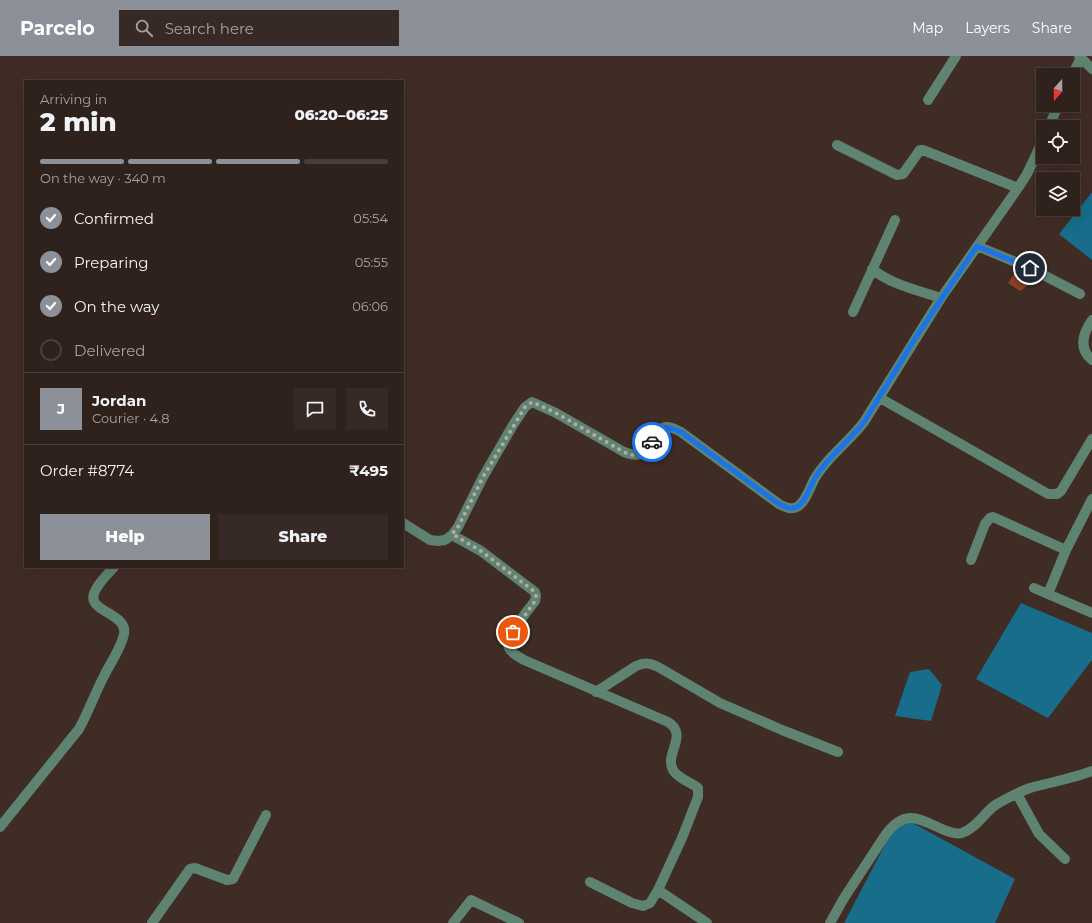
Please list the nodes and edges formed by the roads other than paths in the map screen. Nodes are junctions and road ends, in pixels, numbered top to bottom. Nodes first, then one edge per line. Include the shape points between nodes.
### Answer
1 (956, 56) edge
2 (1080, 57) edge
3 (1075, 68) edge
4 (1092, 68) edge
5 (928, 100) dead end
6 (837, 145) dead end
7 (1036, 155) edge
8 (1018, 188) junction
9 (895, 220) dead end
10 (977, 246) junction
11 (872, 269) junction
12 (1080, 294) dead end
13 (941, 298) junction
14 (852, 312) dead end
15 (1092, 320) edge
16 (1092, 360) edge
17 (880, 398) junction
18 (1092, 439) edge
19 (1092, 499) edge
20 (404, 524) edge
21 (452, 534) junction
22 (1066, 550) junction
23 (971, 560) dead end
24 (113, 568) edge
25 (1034, 588) dead end
26 (1048, 594) junction
27 (1092, 613) edge
28 (596, 692) junction
29 (838, 752) dead end
30 (1092, 771) edge
31 (1017, 794) junction
32 (266, 815) dead end
33 (0, 827) edge
34 (1065, 859) dead end
35 (590, 882) dead end
36 (658, 890) junction
37 (152, 923) edge
38 (453, 923) edge
39 (519, 923) edge
40 (707, 923) edge
41 (830, 923) edge

1 - 5 street
2 - 3 street
2 - 4 street
6 - 8 street via 896,176 903,174 920,150 923,150
7 - 8 street
8 - 10 street
9 - 11 street
10 - 12 street via 1030,268
10 - 13 street
11 - 13 street via 897,284
11 - 14 street
13 - 17 street
15 - 16 street via 1082,339 1084,350
17 - 18 street via 1048,494 1057,494 1061,491
17 - 21 street via 855,434 816,477 802,503 791,508 779,504 673,428 666,427 660,430 644,453 632,456 532,402 525,407 513,425
19 - 22 street
20 - 21 street via 430,540 445,540
21 - 28 street via 481,551 535,592 535,601 509,640 512,652 524,660
22 - 23 street via 993,517 984,524
22 - 26 street
24 - 33 street via 95,591 93,600 96,605 122,623 124,634 121,643 79,728
25 - 26 street
26 - 27 street
28 - 29 street via 636,666 642,663 650,664 720,703
28 - 36 street via 674,726 677,736 672,769 698,788 698,797 682,838
30 - 31 street
31 - 34 street via 1039,834
31 - 41 street via 995,805 981,820 958,834 913,818 907,817 896,822
32 - 37 street via 232,879 227,880 195,868 190,869
35 - 36 street via 632,904 643,906 650,903
36 - 40 street
38 - 39 street via 471,900

